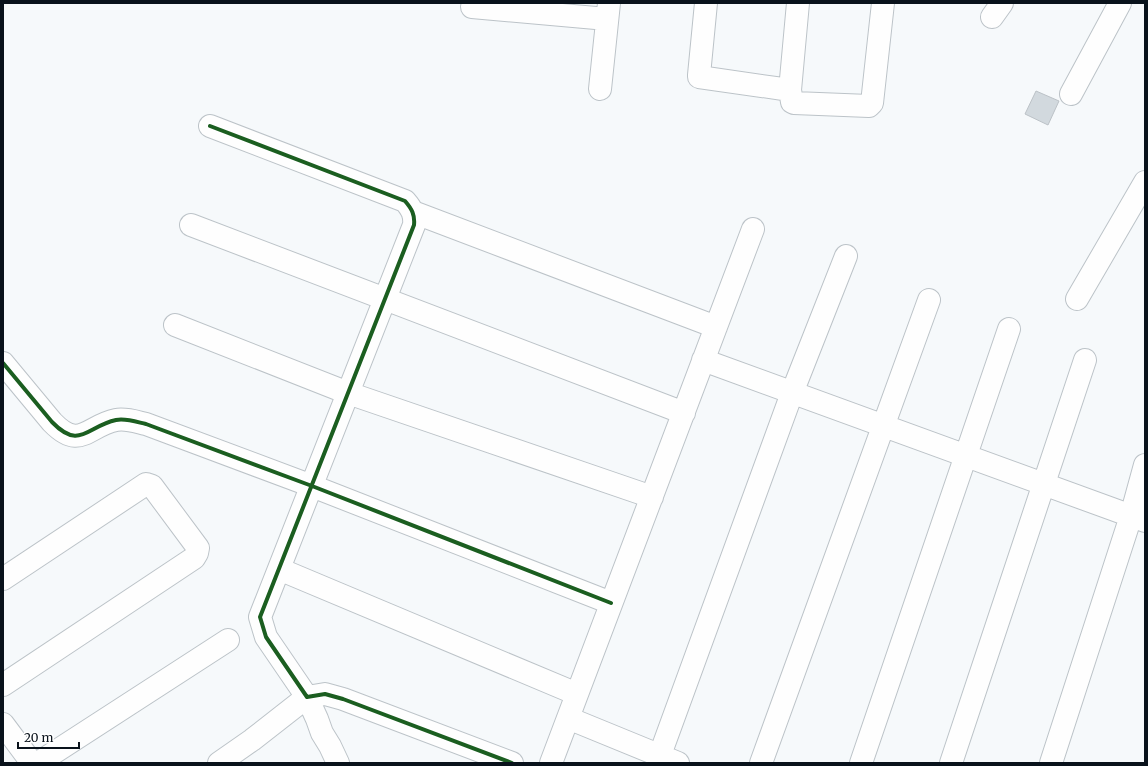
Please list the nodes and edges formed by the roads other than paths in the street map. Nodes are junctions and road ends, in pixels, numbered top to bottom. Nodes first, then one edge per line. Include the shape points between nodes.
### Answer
1 (706, 3) edge
2 (798, 3) edge
3 (883, 3) edge
4 (1120, 3) edge
5 (472, 7) dead end
6 (608, 11) edge
7 (600, 89) dead end
8 (790, 90) junction
9 (1071, 94) dead end
10 (210, 126) dead end
11 (1145, 182) edge
12 (413, 212) junction
13 (191, 225) dead end
14 (753, 229) dead end
15 (846, 256) dead end
16 (385, 299) junction
17 (1077, 299) dead end
18 (929, 300) dead end
19 (175, 325) dead end
20 (716, 327) junction
21 (1010, 329) dead end
22 (703, 360) junction
23 (1085, 360) dead end
24 (3, 363) edge
25 (348, 393) junction
26 (792, 393) junction
27 (684, 413) junction
28 (883, 426) junction
29 (966, 456) junction
30 (1145, 465) edge
31 (1044, 485) junction
32 (312, 486) junction
33 (652, 497) junction
34 (1138, 518) edge
35 (279, 569) junction
36 (3, 579) edge
37 (611, 603) junction
38 (228, 640) dead end
39 (3, 685) edge
40 (577, 694) junction
41 (307, 697) junction
42 (568, 718) junction
43 (3, 724) edge
44 (665, 760) edge
45 (32, 763) edge
46 (38, 763) edge
47 (219, 763) edge
48 (338, 763) edge
49 (512, 763) edge
50 (551, 763) edge
51 (761, 763) edge
52 (861, 763) edge
53 (951, 763) edge
54 (1051, 763) edge

1 - 8 street via 699,77
2 - 8 street
3 - 8 street via 870,106 794,103
4 - 9 street
5 - 6 street
6 - 7 street
10 - 12 street via 405,201
11 - 17 street
12 - 16 street via 414,225
12 - 20 street
13 - 16 street
14 - 20 street
15 - 26 street
16 - 25 street
16 - 27 street
18 - 28 street
19 - 25 street
20 - 22 street
21 - 29 street
22 - 26 street
22 - 27 street
23 - 31 street
24 - 32 street via 52,422 66,434 78,436 106,423 129,420 146,424
25 - 32 street
25 - 33 street
26 - 28 street
26 - 44 street
27 - 33 street
28 - 29 street
28 - 51 street
29 - 31 street
29 - 52 street
30 - 34 street
31 - 34 street
31 - 53 street
32 - 35 street
32 - 37 street
33 - 37 street
34 - 54 street
35 - 40 street
35 - 41 street via 260,617 266,637
36 - 39 street via 146,484 152,486 198,548 194,558
37 - 40 street
38 - 46 street
40 - 42 street
41 - 47 street
41 - 48 street
41 - 49 street via 325,694 334,696
42 - 44 street
42 - 50 street
43 - 45 street

